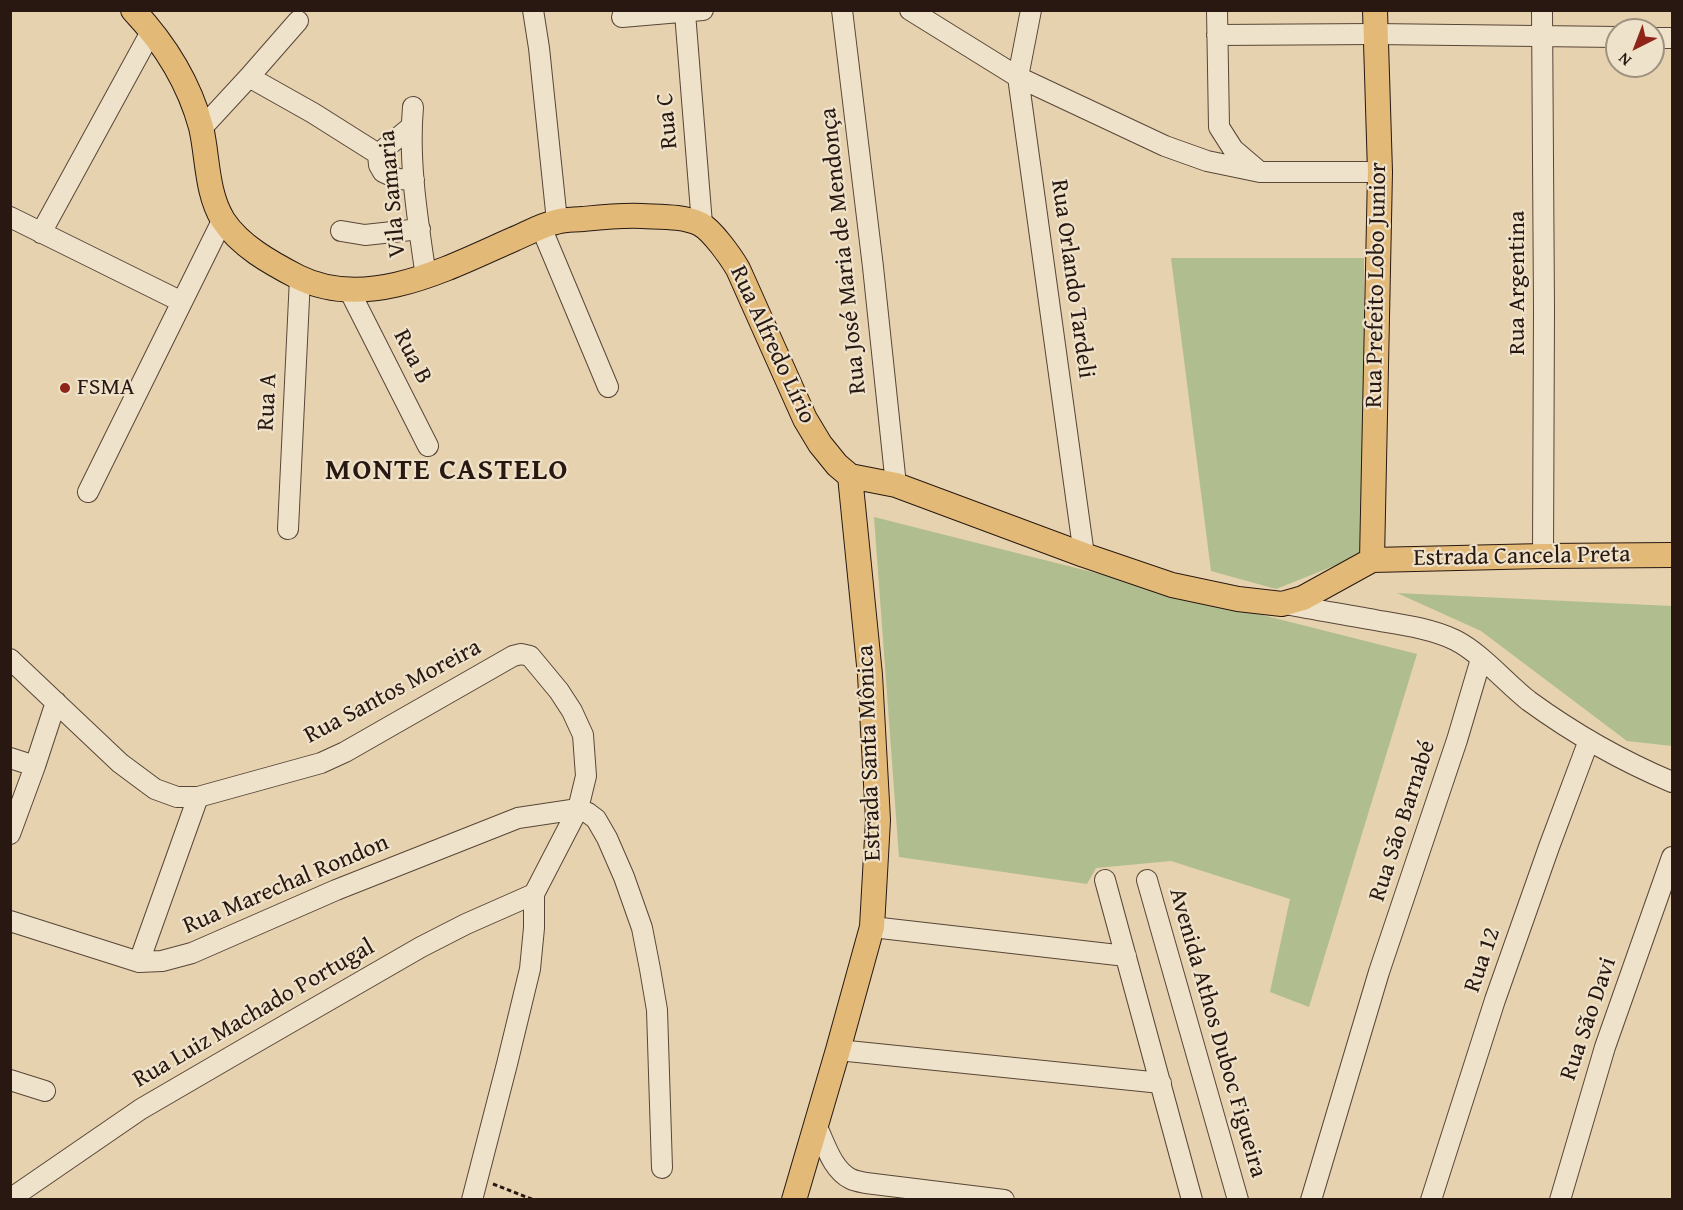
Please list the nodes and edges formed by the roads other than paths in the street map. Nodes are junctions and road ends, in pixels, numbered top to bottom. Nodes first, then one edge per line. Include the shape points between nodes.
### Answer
1 (134, 10) edge
2 (533, 10) edge
3 (842, 10) edge
4 (910, 10) edge
5 (1031, 10) edge
6 (1217, 10) edge
7 (1542, 10) edge
8 (694, 12) edge
9 (622, 17) dead end
10 (298, 21) dead end
11 (1375, 22) edge
12 (152, 30) junction
13 (1217, 35) junction
14 (1542, 35) junction
15 (1605, 37) edge
16 (249, 77) junction
17 (1018, 77) junction
18 (413, 106) dead end
19 (411, 127) junction
20 (201, 129) junction
21 (378, 154) junction
22 (1260, 172) junction
23 (1380, 172) junction
24 (414, 180) junction
25 (10, 217) edge
26 (223, 219) junction
27 (549, 224) junction
28 (702, 224) junction
29 (420, 229) junction
30 (341, 231) dead end
31 (41, 233) junction
32 (426, 277) junction
33 (300, 278) junction
34 (350, 290) junction
35 (182, 302) junction
36 (608, 387) dead end
37 (428, 446) dead end
38 (850, 476) junction
39 (896, 485) junction
40 (88, 492) dead end
41 (288, 529) dead end
42 (1083, 555) junction
43 (1672, 555) edge
44 (1543, 556) junction
45 (1372, 560) junction
46 (1282, 604) junction
47 (10, 659) edge
48 (1481, 659) junction
49 (56, 702) junction
50 (1589, 740) junction
51 (10, 758) edge
52 (35, 766) junction
53 (1672, 782) edge
54 (198, 797) junction
55 (578, 809) junction
56 (10, 834) edge
57 (1672, 857) edge
58 (1105, 880) dead end
59 (1147, 880) dead end
60 (534, 894) junction
61 (10, 921) edge
62 (872, 927) junction
63 (1126, 956) junction
64 (139, 962) junction
65 (838, 1050) junction
66 (10, 1080) edge
67 (1161, 1083) junction
68 (45, 1091) dead end
69 (816, 1125) junction
70 (662, 1168) dead end
71 (10, 1199) edge
72 (472, 1200) edge
73 (794, 1200) edge
74 (1004, 1200) edge
75 (1192, 1200) edge
76 (1238, 1200) edge
77 (1311, 1200) edge
78 (1431, 1200) edge
79 (1560, 1200) edge

1 - 12 main road
2 - 27 street via 540,48
3 - 39 street, Rua José Maria de Mendonça
4 - 17 street
5 - 17 street, Rua Orlando Tardeli
6 - 13 street
7 - 14 street, Rua Argentina
8 - 9 street
8 - 28 street, Rua C
10 - 16 street
11 - 13 street
11 - 14 street
11 - 23 main road, Rua Prefeito Lobo Junior
12 - 20 main road via 180,73
12 - 31 street
13 - 22 street via 1219,127 1233,148
14 - 15 street
14 - 44 street, Rua Argentina
16 - 20 street
16 - 21 street
17 - 22 street via 1165,146 1207,161
17 - 42 street, Rua Orlando Tardeli
18 - 19 street, Vila Samaria
19 - 21 street
19 - 24 street, Vila Samaria
20 - 26 main road via 208,175
21 - 24 street via 383,172
22 - 23 street
23 - 45 main road, Rua Prefeito Lobo Junior
24 - 29 street, Vila Samaria
25 - 31 street
26 - 33 main road via 237,237 262,257
26 - 35 street
27 - 28 main road via 620,215 679,218
27 - 32 main road
27 - 36 street
28 - 38 main road, Rua Alfredo Lírio via 738,268 805,419 820,444
29 - 30 street via 366,235
29 - 32 street, Vila Samaria
31 - 35 street
32 - 34 main road
33 - 34 main road
33 - 41 street, Rua A
34 - 37 street, Rua B
35 - 40 street
38 - 39 main road
38 - 62 main road, Estrada Santa Mônica via 870,675 878,820
39 - 42 main road
42 - 46 main road via 1172,585
43 - 44 main road, Estrada Cancela Preta
44 - 45 main road, Estrada Cancela Preta
45 - 46 main road via 1303,598
46 - 48 street via 1434,633 1456,640
47 - 49 street, Rua Santos Moreira
48 - 50 street via 1527,699
48 - 77 street, Rua São Barnabé via 1379,972
49 - 52 street
49 - 54 street, Rua Santos Moreira via 120,763 155,789 177,797
50 - 53 street
50 - 78 street, Rua 12 via 1495,1000
51 - 52 street
52 - 56 street
54 - 55 street, Rua Santos Moreira via 321,763 521,654 530,656 559,691 583,735 586,776
54 - 64 street
55 - 60 street
55 - 64 street, Rua Marechal Rondon via 518,818 336,890 192,953 162,962
55 - 70 street via 592,815 608,838 642,928 657,1010
57 - 79 street, Rua São Davi via 1605,1047
58 - 63 street
59 - 76 street, Avenida Athos Duboc Figueira
60 - 71 street, Rua Luiz Machado Portugal via 421,947 260,1039 141,1109
60 - 72 street via 530,969
61 - 64 street, Rua Marechal Rondon
62 - 63 street
62 - 65 main road, Estrada Santa Mônica
63 - 67 street
65 - 67 street
65 - 69 main road, Estrada Santa Mônica
66 - 68 street
67 - 75 street
69 - 73 main road, Estrada Santa Mônica
69 - 74 street via 834,1162 851,1179

